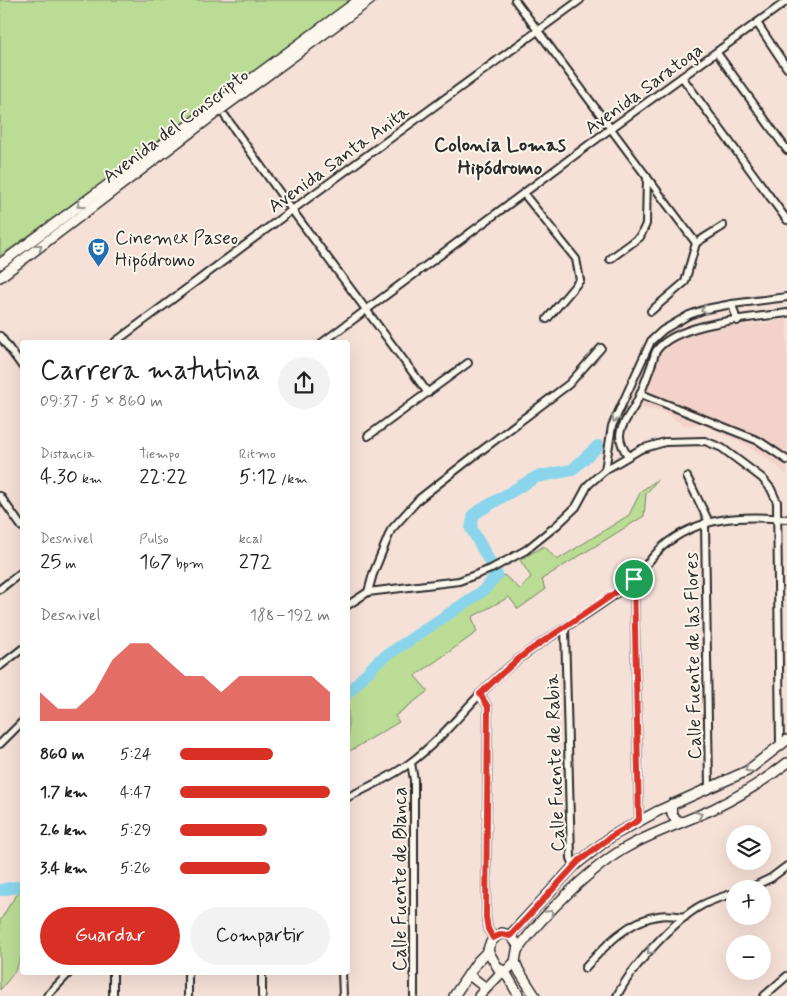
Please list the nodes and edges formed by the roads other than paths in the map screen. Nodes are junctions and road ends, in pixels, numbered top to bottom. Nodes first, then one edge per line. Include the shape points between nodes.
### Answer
1 (360, 0) edge
2 (370, 0) edge
3 (515, 0) edge
4 (580, 0) edge
5 (787, 1) edge
6 (757, 23) junction
7 (537, 31) junction
8 (717, 53) junction
9 (787, 68) edge
10 (682, 77) junction
11 (225, 116) dead end
12 (610, 129) junction
13 (787, 150) edge
14 (647, 177) junction
15 (524, 194) junction
16 (292, 210) junction
17 (787, 220) edge
18 (723, 226) dead end
19 (696, 243) junction
20 (610, 259) dead end
21 (0, 264) edge
22 (0, 276) edge
23 (787, 297) edge
24 (732, 304) junction
25 (366, 311) junction
26 (651, 312) dead end
27 (787, 313) edge
28 (547, 318) dead end
29 (737, 321) junction
30 (0, 336) edge
31 (118, 340) edge
32 (326, 340) edge
33 (601, 348) dead end
34 (468, 362) dead end
35 (20, 363) edge
36 (635, 375) junction
37 (646, 380) junction
38 (428, 393) junction
39 (641, 394) junction
40 (368, 436) dead end
41 (628, 456) junction
42 (787, 460) edge
43 (605, 470) junction
44 (687, 477) dead end
45 (0, 496) edge
46 (778, 518) junction
47 (787, 519) edge
48 (707, 522) junction
49 (20, 524) edge
50 (20, 574) edge
51 (634, 579) junction
52 (0, 589) edge
53 (368, 592) junction
54 (350, 604) edge
55 (565, 628) junction
56 (20, 651) edge
57 (0, 666) edge
58 (480, 694) junction
59 (20, 724) edge
60 (784, 743) edge
61 (0, 744) edge
62 (411, 763) junction
63 (787, 763) edge
64 (708, 788) junction
65 (350, 796) edge
66 (672, 804) junction
67 (658, 811) junction
68 (639, 820) junction
69 (681, 822) junction
70 (668, 827) junction
71 (574, 866) junction
72 (787, 866) edge
73 (767, 880) edge
74 (726, 896) edge
75 (685, 917) junction
76 (510, 936) junction
77 (493, 938) junction
78 (518, 949) junction
79 (488, 951) junction
80 (516, 962) junction
81 (585, 968) dead end
82 (503, 972) junction
83 (67, 975) edge
84 (113, 975) edge
85 (188, 975) edge
86 (262, 975) edge
87 (342, 975) edge
88 (469, 975) junction
89 (787, 976) edge
90 (486, 988) junction
91 (47, 996) edge
92 (113, 996) edge
93 (188, 996) edge
94 (262, 996) edge
95 (343, 996) edge
96 (414, 996) edge
97 (454, 996) edge
98 (479, 996) edge
99 (519, 996) edge
100 (535, 996) edge
101 (617, 996) edge
102 (764, 996) edge

1 -> 21 main road, Avenida del Conscripto
22 -> 2 main road, Avenida del Conscripto
3 - 7 street
4 - 7 street, Avenida Santa Anita
5 - 6 street, Avenida Saratoga
6 - 8 street, Avenida Saratoga
6 - 9 street
7 - 12 street
7 - 16 street, Avenida Santa Anita
8 - 10 street, Avenida Saratoga
8 - 13 street
10 - 12 street, Avenida Saratoga
10 - 17 street
11 - 16 street
12 - 14 street
12 - 15 street, Avenida Saratoga
14 - 19 street
14 - 20 street via 646,224 640,237
15 - 25 street, Avenida Saratoga
15 - 28 street via 576,259 580,280
16 - 25 street
16 - 31 street, Avenida Santa Anita
18 - 19 street
19 - 26 street via 685,282
23 - 24 street
24 - 29 street
24 -> 36 street via 690,315 663,330 652,341
25 - 32 street, Avenida Saratoga
25 - 38 street
27 - 29 street
29 - 37 street via 690,329 673,336 656,351
30 - 35 street
33 - 53 street via 570,384 419,500 391,530
34 - 38 street
36 - 37 street
36 -> 43 street via 612,426
37 - 39 street
38 - 40 street
39 - 41 street via 619,436
39 - 42 street via 759,440
41 - 43 street
41 - 46 street via 640,449 673,442 704,441 722,448 762,478 777,502
43 - 53 street via 588,485 576,507 563,519 526,550 493,568 459,581
44 - 48 street
45 - 49 street
46 - 47 street
46 - 48 street via 739,517
46 - 60 street
48 - 51 street via 679,534
48 - 64 street, Calle Fuente de las Flores
50 - 52 street
51 - 55 street
51 - 68 street
53 - 54 street
55 - 58 street via 502,672
55 - 71 street, Calle Fuente de Rabia via 571,858
56 - 57 street
58 - 62 street
58 - 77 street via 488,707 486,917
59 - 61 street
60 -> 64 main road via 747,771
62 - 65 street
62 - 96 street, Calle Fuente de Blanca via 414,780
69 -> 63 main road via 741,795
64 - 66 main road
66 - 67 main road
66 - 69 main road via 671,813
67 - 68 main road
67 - 70 main road via 667,814
68 - 71 main road via 612,836
69 - 70 main road
78 -> 70 main road via 604,862
71 - 76 main road
72 - 73 street
74 - 75 street via 702,905
75 - 81 street via 664,915 646,919 625,930
75 -> 101 street via 639,962
76 - 77 main road via 502,934
76 - 78 main road
77 - 79 main road
78 - 80 main road
79 - 82 main road
79 - 88 main road
80 - 82 main road
80 - 100 main road
82 - 90 main road
82 - 99 main road
83 - 91 street
84 - 92 street
85 - 93 street
86 - 94 street
87 - 95 street
88 - 90 main road
88 - 97 main road
89 - 102 street
90 - 98 main road

